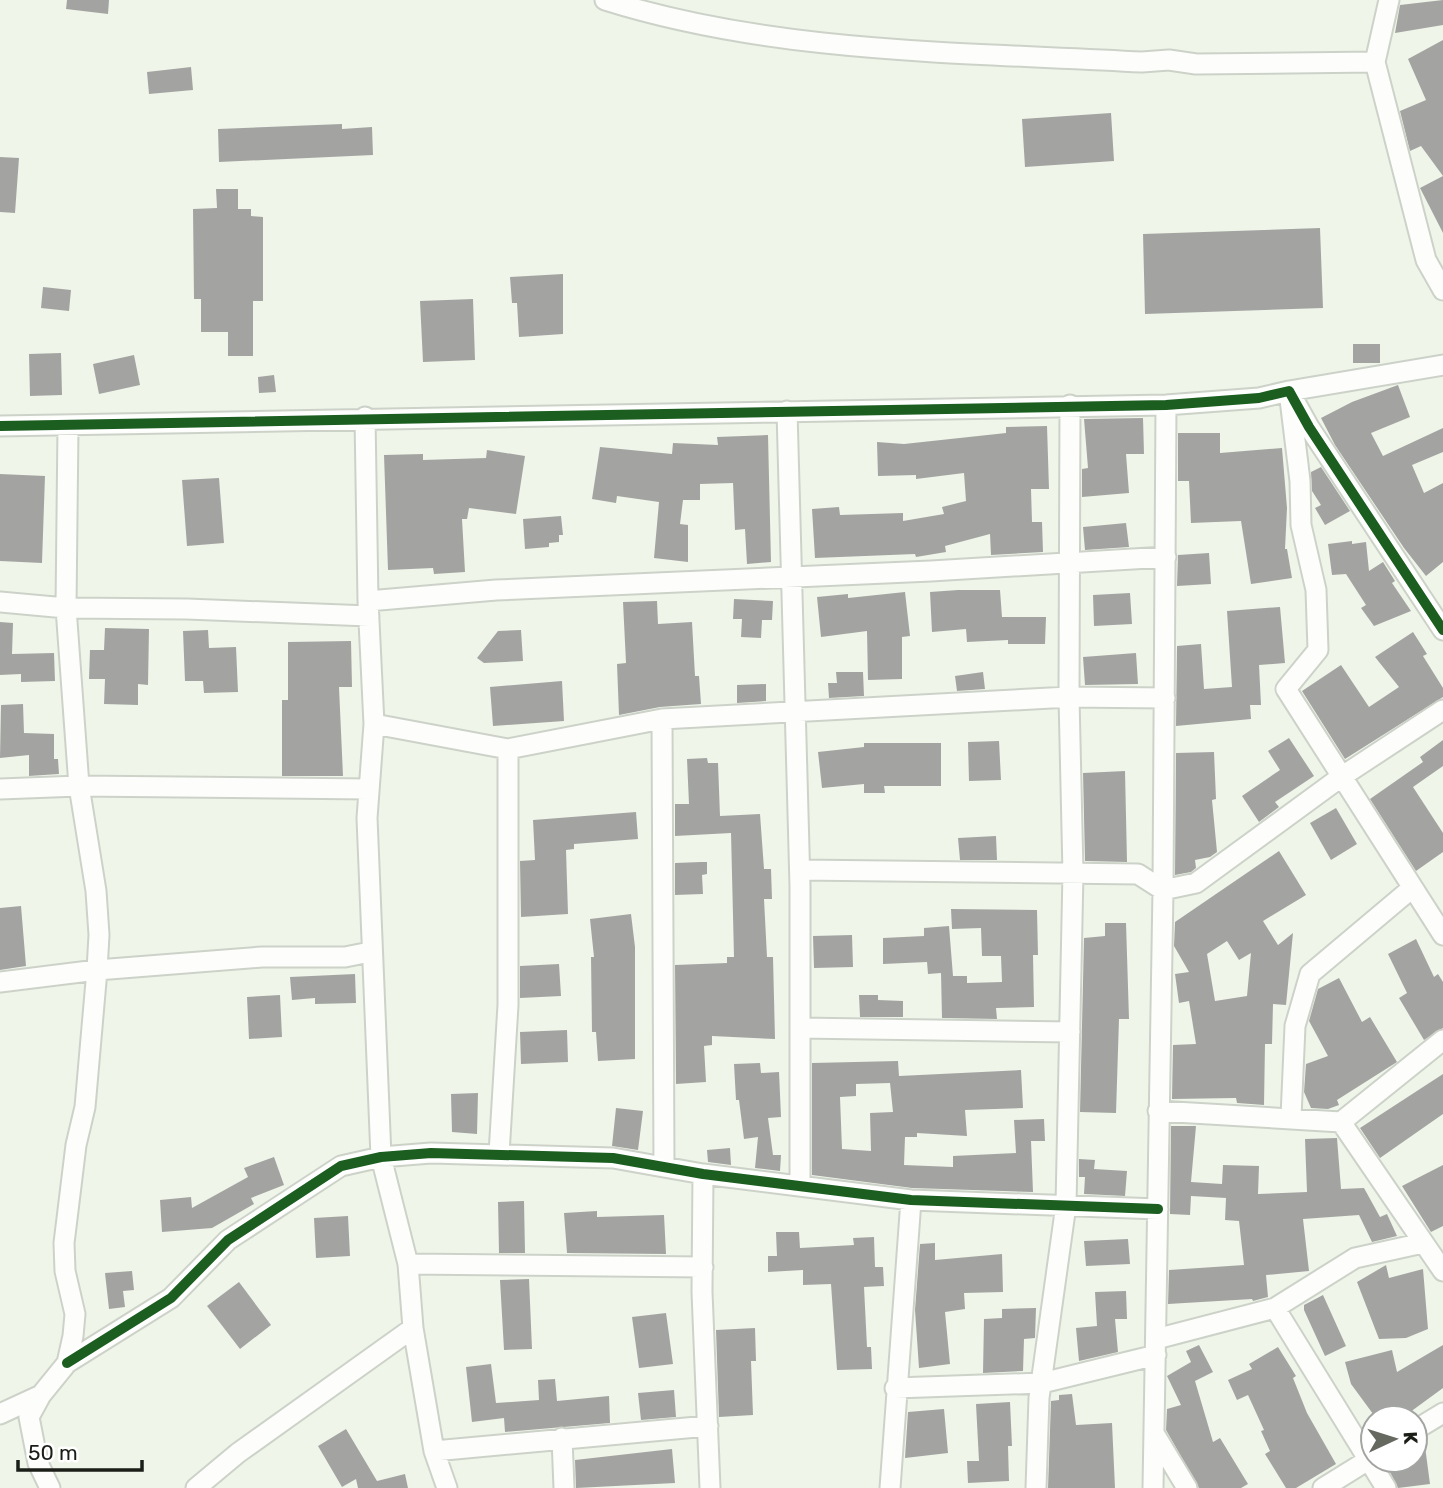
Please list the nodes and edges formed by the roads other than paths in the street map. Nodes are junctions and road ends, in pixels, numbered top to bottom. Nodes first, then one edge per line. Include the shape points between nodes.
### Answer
1 (605, 0) edge
2 (1389, 0) edge
3 (1375, 62) junction
4 (1443, 290) edge
5 (1443, 365) edge
6 (1289, 391) junction
7 (1070, 405) junction
8 (1166, 405) junction
9 (788, 411) junction
10 (365, 417) junction
11 (0, 426) edge
12 (68, 426) junction
13 (1166, 557) junction
14 (1070, 561) junction
15 (791, 577) junction
16 (0, 602) edge
17 (66, 608) junction
18 (368, 609) junction
19 (1443, 630) edge
20 (1069, 697) junction
21 (1165, 698) junction
22 (1443, 710) edge
23 (796, 711) junction
24 (662, 719) junction
25 (374, 724) junction
26 (508, 749) junction
27 (1341, 777) junction
28 (79, 786) junction
29 (0, 789) edge
30 (369, 789) junction
31 (800, 870) junction
32 (1073, 873) junction
33 (1411, 889) junction
34 (1163, 890) junction
35 (1443, 935) edge
36 (370, 953) junction
37 (97, 970) junction
38 (0, 982) edge
39 (800, 1028) junction
40 (1070, 1032) junction
41 (1443, 1040) edge
42 (1158, 1111) junction
43 (1291, 1117) junction
44 (1341, 1122) junction
45 (499, 1154) junction
46 (381, 1157) junction
47 (664, 1167) junction
48 (703, 1174) junction
49 (800, 1186) junction
50 (911, 1200) junction
51 (1066, 1205) junction
52 (1158, 1209) junction
53 (1423, 1243) junction
54 (408, 1264) junction
55 (703, 1267) junction
56 (1443, 1271) edge
57 (1275, 1308) junction
58 (412, 1328) junction
59 (1156, 1347) junction
60 (67, 1363) junction
61 (1042, 1383) junction
62 (895, 1388) junction
63 (41, 1395) junction
64 (0, 1414) edge
65 (708, 1426) junction
66 (1154, 1433) junction
67 (562, 1438) junction
68 (1359, 1442) edge
69 (435, 1451) junction
70 (1359, 1466) edge
71 (50, 1488) edge
72 (196, 1488) edge
73 (447, 1488) edge
74 (564, 1488) edge
75 (710, 1488) edge
76 (890, 1488) edge
77 (1036, 1488) edge
78 (1153, 1488) edge
79 (1187, 1488) edge
80 (1323, 1488) edge

1 - 3 street via 663,18 774,38 900,49 1196,64
2 - 3 street
3 - 4 street via 1426,260
5 - 6 street
6 - 8 street via 1259,398
6 - 19 street
6 - 27 street via 1301,525 1315,590 1318,650 1286,690
7 - 8 street
7 - 9 street
7 - 14 street
8 - 13 street
9 - 10 street
9 - 15 street
10 - 12 street
10 - 18 street
11 - 12 street
12 - 17 street
13 - 14 street
13 - 21 street
14 - 15 street
14 - 20 street
15 - 18 street via 496,590
15 - 23 street
16 - 17 street
17 - 18 street
17 - 28 street
18 - 25 street
20 - 21 street
20 - 23 street
20 - 32 street
21 - 34 street
22 - 27 street
23 - 24 street
23 - 31 street
24 - 26 street
24 - 47 street
25 - 26 street
25 - 30 street
26 - 45 street via 508,1005
27 - 33 street
27 - 34 street via 1196,883
28 - 29 street
28 - 30 street
28 - 37 street via 96,891
30 - 36 street
31 - 32 street
31 - 39 street
32 - 34 street via 1138,874
32 - 40 street
33 - 35 street
33 - 43 street via 1310,974 1295,1026
34 - 42 street
36 - 37 street
36 - 46 street
37 - 38 street
37 - 60 street via 87,1095 64,1243 75,1314
39 - 40 street
39 - 49 street
40 - 51 street
41 - 44 street
42 - 43 street
42 - 52 street
43 - 44 street
44 - 53 street
45 - 46 street
45 - 47 street via 613,1158
46 - 54 street
46 - 60 street via 341,1166 239,1233 171,1298
47 - 48 street
48 - 49 street
48 - 55 street
49 - 50 street
50 - 51 street
50 - 62 street
51 - 52 street
51 - 61 street
52 - 59 street
53 - 56 street
53 - 57 street via 1355,1258
54 - 55 street
54 - 58 street
55 - 65 street
57 - 59 street
57 - 68 street
58 - 69 street
58 - 72 street via 238,1452
59 - 61 street
59 - 66 street
60 - 63 street
61 - 62 street
61 - 77 street
62 - 76 street
63 - 64 street
63 - 71 street via 29,1418 38,1462
65 - 67 street
65 - 75 street
66 - 78 street
66 - 79 street
67 - 69 street
67 - 74 street
69 - 73 street
70 - 80 street

